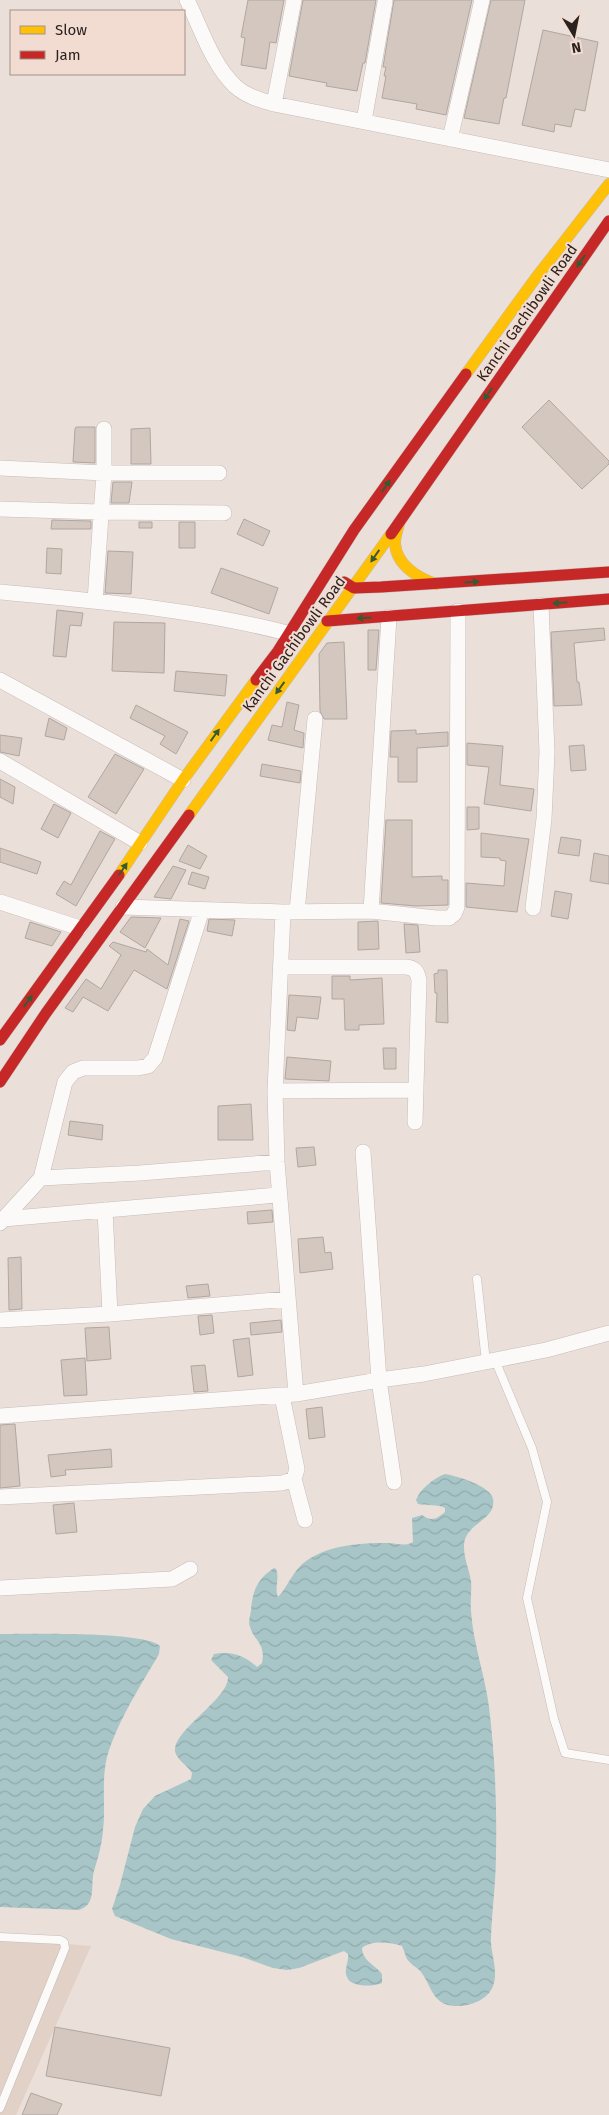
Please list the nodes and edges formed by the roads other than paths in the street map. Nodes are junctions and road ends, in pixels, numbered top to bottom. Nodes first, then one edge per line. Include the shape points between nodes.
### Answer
1 (187, 0) edge
2 (294, 0) edge
3 (482, 0) edge
4 (385, 2) dead end
5 (274, 104) junction
6 (364, 121) junction
7 (450, 139) junction
8 (609, 170) edge
9 (609, 184) edge
10 (609, 221) edge
11 (104, 429) dead end
12 (0, 468) edge
13 (104, 473) junction
14 (219, 473) dead end
15 (0, 509) edge
16 (100, 512) junction
17 (224, 513) dead end
18 (399, 523) junction
19 (329, 572) junction
20 (609, 572) edge
21 (443, 585) junction
22 (354, 588) junction
23 (0, 592) edge
24 (609, 599) edge
25 (95, 601) junction
26 (541, 605) junction
27 (458, 611) junction
28 (389, 617) junction
29 (327, 621) junction
30 (288, 633) junction
31 (278, 651) junction
32 (298, 664) junction
33 (0, 680) edge
34 (315, 719) dead end
35 (0, 761) edge
36 (183, 780) junction
37 (140, 843) junction
38 (0, 902) edge
39 (123, 907) junction
40 (533, 908) dead end
41 (202, 910) junction
42 (371, 911) junction
43 (290, 912) junction
44 (80, 928) junction
45 (281, 967) junction
46 (0, 1040) edge
47 (0, 1082) edge
48 (416, 1090) junction
49 (276, 1091) junction
50 (415, 1122) dead end
51 (364, 1152) dead end
52 (277, 1162) junction
53 (41, 1178) junction
54 (278, 1195) junction
55 (105, 1210) junction
56 (2, 1221) edge
57 (477, 1279) dead end
58 (288, 1299) junction
59 (110, 1314) junction
60 (0, 1320) edge
61 (609, 1333) edge
62 (490, 1361) junction
63 (379, 1380) junction
64 (289, 1395) junction
65 (0, 1416) edge
66 (294, 1479) junction
67 (394, 1482) dead end
68 (0, 1497) edge
69 (305, 1520) dead end
70 (190, 1569) dead end
71 (0, 1588) edge
72 (609, 1760) edge
73 (0, 1937) edge
74 (0, 2108) edge

1 - 5 street via 224,72 250,96
2 - 5 street
3 - 7 street
4 - 6 street
5 - 6 street
6 - 7 street
7 - 8 street
19 -> 9 main road, Kanchi Gachibowli Road via 354,530 427,428 535,279
10 -> 18 main road, Kanchi Gachibowli Road
11 - 13 street
12 - 13 street
13 - 14 street
13 - 16 street
15 - 16 street
16 - 17 street
16 - 25 street
18 - 21 main road via 395,545 401,560 414,574 428,582
18 -> 22 main road, Kanchi Gachibowli Road
19 - 22 main road
19 - 30 main road, Kanchi Gachibowli Road
21 -> 20 main road
21 - 22 main road
22 - 29 main road, Kanchi Gachibowli Road
23 - 25 street
24 -> 26 main road
25 - 30 street via 243,622
26 - 27 main road
26 - 40 street via 547,752 544,819
27 - 28 main road
27 - 42 street via 457,907 449,918
28 -> 29 main road
28 - 42 street
29 - 32 main road, Kanchi Gachibowli Road
30 - 31 main road, Kanchi Gachibowli Road
31 - 32 main road
36 -> 31 main road, Kanchi Gachibowli Road
32 -> 39 main road, Kanchi Gachibowli Road
33 - 36 street
34 - 43 street
35 - 37 street
36 - 37 main road, Kanchi Gachibowli Road
44 -> 37 main road, Kanchi Gachibowli Road
38 - 44 street
39 - 41 street
39 - 47 main road, Kanchi Gachibowli Road
41 - 43 street
41 - 53 street via 155,1058 148,1066 138,1068 83,1068 73,1072 65,1082
42 - 43 street
43 - 45 street
46 -> 44 main road, Kanchi Gachibowli Road
45 - 48 street via 413,968 418,972
45 - 49 street
48 - 49 street
48 - 50 street
49 - 52 street
51 - 63 street
52 - 53 street
52 - 54 street
53 - 56 street
54 - 55 street
54 - 58 street
55 - 56 street
55 - 59 street
57 - 62 lane
58 - 59 street
58 - 64 street
59 - 60 street
61 - 62 street
62 - 63 street
62 - 72 lane via 532,1448 547,1502 527,1598 554,1719 565,1754
63 - 64 street
63 - 67 street
64 - 65 street
64 - 66 street via 297,1469
66 - 68 street via 282,1483
66 - 69 street
70 - 71 street via 172,1579
73 - 74 lane via 60,1940 66,1948

